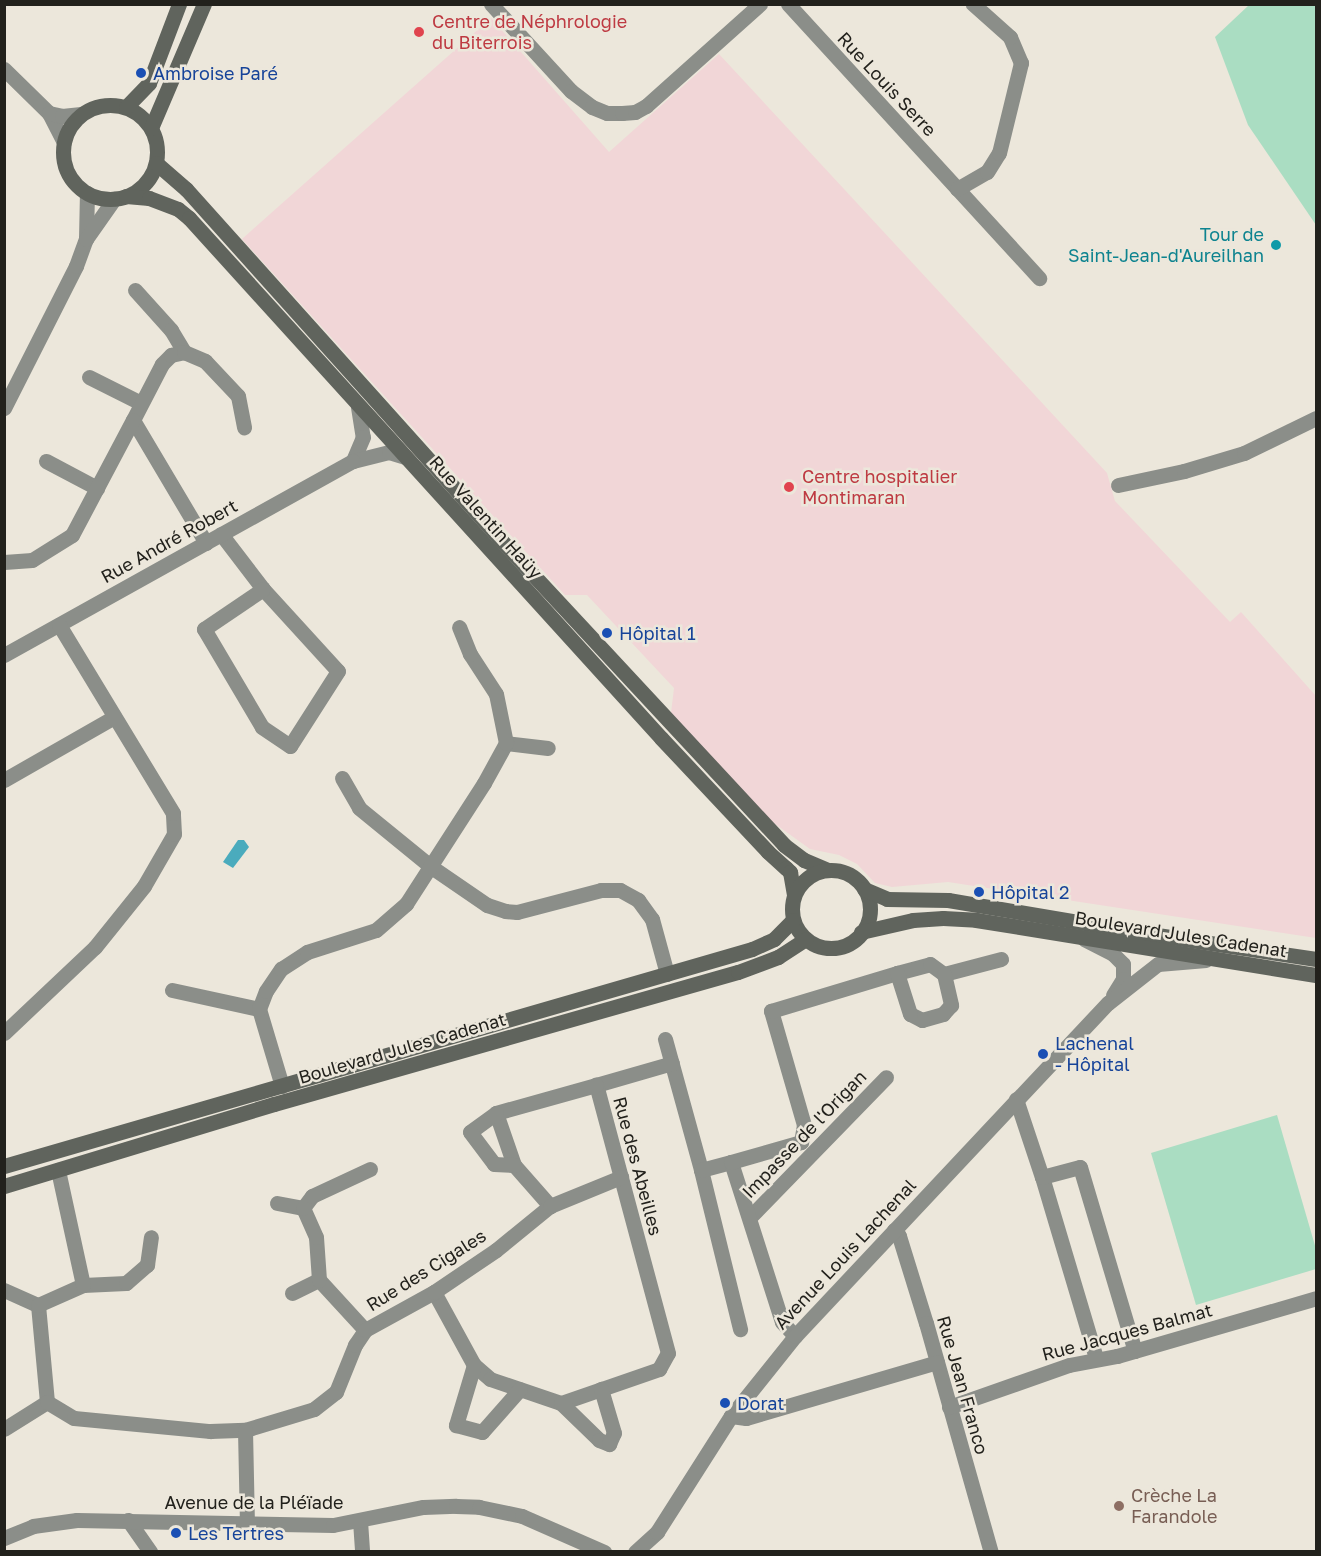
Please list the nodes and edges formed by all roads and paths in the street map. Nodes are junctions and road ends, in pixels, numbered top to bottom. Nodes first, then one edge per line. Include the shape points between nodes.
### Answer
1 (178, 4) edge
2 (204, 4) edge
3 (491, 4) edge
4 (759, 4) edge
5 (788, 4) edge
6 (974, 4) edge
7 (4, 69) edge
8 (126, 107) junction
9 (50, 113) junction
10 (81, 114) junction
11 (151, 128) junction
12 (64, 142) junction
13 (156, 163) junction
14 (957, 189) junction
15 (87, 193) junction
16 (120, 197) junction
17 (86, 239) junction
18 (1038, 278) dead end
19 (135, 290) dead end
20 (184, 352) junction
21 (89, 377) dead end
22 (141, 404) junction
23 (358, 407) junction
24 (4, 408) edge
25 (1317, 418) edge
26 (133, 420) junction
27 (244, 427) dead end
28 (405, 457) junction
29 (46, 461) dead end
30 (353, 461) junction
31 (1118, 485) dead end
32 (97, 488) junction
33 (221, 534) junction
34 (206, 543) junction
35 (4, 562) edge
36 (263, 589) junction
37 (59, 625) junction
38 (459, 627) dead end
39 (4, 655) edge
40 (114, 717) junction
41 (506, 743) junction
42 (548, 748) dead end
43 (342, 778) dead end
44 (4, 780) edge
45 (430, 866) junction
46 (827, 870) junction
47 (864, 889) junction
48 (795, 894) junction
49 (793, 920) junction
50 (861, 932) junction
51 (1080, 937) junction
52 (806, 939) junction
53 (1000, 959) dead end
54 (1212, 959) junction
55 (1317, 959) edge
56 (897, 973) junction
57 (667, 974) junction
58 (944, 974) junction
59 (1317, 975) edge
60 (172, 990) dead end
61 (1108, 1003) junction
62 (259, 1009) junction
63 (4, 1033) edge
64 (665, 1039) dead end
65 (672, 1063) junction
66 (886, 1077) dead end
67 (596, 1085) junction
68 (282, 1086) junction
69 (1016, 1099) junction
70 (496, 1113) junction
71 (801, 1142) junction
72 (807, 1160) junction
73 (731, 1162) junction
74 (514, 1165) junction
75 (4, 1167) edge
76 (370, 1169) dead end
77 (58, 1170) junction
78 (701, 1170) junction
79 (1042, 1177) junction
80 (621, 1178) junction
81 (4, 1186) edge
82 (277, 1203) dead end
83 (550, 1206) junction
84 (303, 1208) junction
85 (750, 1217) junction
86 (894, 1230) junction
87 (152, 1237) dead end
88 (319, 1280) junction
89 (83, 1285) junction
90 (4, 1290) edge
91 (434, 1292) junction
92 (292, 1293) dead end
93 (1317, 1298) edge
94 (38, 1305) junction
95 (740, 1329) dead end
96 (365, 1330) junction
97 (795, 1336) junction
98 (1135, 1351) junction
99 (1096, 1358) junction
100 (937, 1362) junction
101 (474, 1365) junction
102 (520, 1389) junction
103 (601, 1389) junction
104 (47, 1402) junction
105 (561, 1403) junction
106 (949, 1407) junction
107 (731, 1416) junction
108 (4, 1429) edge
109 (245, 1430) junction
110 (128, 1520) junction
111 (360, 1521) junction
112 (247, 1524) junction
113 (4, 1538) edge
114 (150, 1551) edge
115 (362, 1551) edge
116 (604, 1551) edge
117 (636, 1551) edge
118 (991, 1551) edge

1 - 8 street via 149,83
2 - 11 street
3 - 4 street via 571,91 592,107 622,113 646,106
5 - 14 street, Rue Louis Serre
6 - 14 street via 1010,38 1022,63 999,153 987,172
7 - 9 street
8 - 10 street via 98,106
8 - 11 street via 144,118
9 - 10 street
9 - 12 street
10 - 12 street
11 - 13 street via 157,145
12 - 15 street via 67,171
13 - 16 street via 140,188
13 - 46 street, Rue Valentin Haüy via 186,189 498,537 770,830 804,860
14 - 18 street, Rue Louis Serre
15 - 16 street
15 - 17 street
16 - 17 street
16 - 23 street, Rue Valentin Haüy via 149,198 178,208
17 - 24 street
19 - 20 street via 171,330
20 - 22 street via 171,355 162,364
20 - 27 street via 205,361 238,396
21 - 22 street
22 - 26 street
23 - 28 street, Rue Valentin Haüy
23 - 30 street via 363,437
25 - 31 street via 1244,453
26 - 32 street
26 - 34 street
28 - 30 street, Rue André Robert via 389,452
28 - 48 street, Rue Valentin Haüy via 668,747 790,872
29 - 32 street
30 - 33 street, Rue André Robert
32 - 35 street via 72,535 32,560
33 - 34 street, Rue André Robert
33 - 36 street
34 - 37 street, Rue André Robert
36 - 36 street via 204,629 262,727 290,746 338,671
37 - 39 street, Rue André Robert
37 - 40 street
38 - 41 street via 470,654 496,693
40 - 44 street
40 - 63 street via 173,813 174,834 144,886 95,947
41 - 42 street
41 - 45 street
43 - 45 street via 359,808
45 - 57 street via 487,905 505,911 517,912 601,890 620,890 638,900 652,919
45 - 62 street via 406,904 376,930 307,952 281,969
46 - 47 street via 848,873
46 - 48 street via 806,879
47 - 50 street via 869,914
47 - 55 street, Boulevard Jules Cadenat via 887,899 948,900
48 - 49 street
49 - 52 street
49 - 57 street, Boulevard Jules Cadenat via 774,939 752,949
50 - 51 street, Boulevard Jules Cadenat via 913,920 943,918
50 - 52 street via 851,942 830,948
51 - 54 street, Boulevard Jules Cadenat
51 - 61 street, Avenue Louis Lachenal via 1113,954 1123,964 1123,979
52 - 77 street, Boulevard Jules Cadenat via 778,957 738,972
53 - 58 street
54 - 59 street, Boulevard Jules Cadenat
54 - 61 street, Avenue Louis Lachenal via 1158,964
56 - 58 street via 930,964
56 - 58 street via 910,1014 922,1020 943,1014 951,1005
56 - 71 street via 771,1011 804,1125
57 - 68 street, Boulevard Jules Cadenat
60 - 62 street
61 - 69 street, Avenue Louis Lachenal
62 - 68 street
64 - 65 street
65 - 67 street, Rue des Abeilles
65 - 78 street
66 - 72 street, Impasse de l'Origan
67 - 70 street, Rue des Abeilles
67 - 80 street, Rue des Abeilles
68 - 75 street, Boulevard Jules Cadenat
69 - 79 street
69 - 86 street, Avenue Louis Lachenal
70 - 74 street, Rue des Abeilles
70 - 74 street, Rue des Abeilles via 470,1132 494,1164
71 - 72 street
71 - 73 street
72 - 85 street, Impasse de l'Origan
73 - 78 street
73 - 85 street
74 - 83 street, Rue des Abeilles
76 - 84 street via 312,1196
77 - 81 street, Boulevard Jules Cadenat
77 - 89 street
78 - 95 street
79 - 98 street via 1080,1167
79 - 99 street
80 - 83 street, Rue des Cigales
80 - 103 street, Rue des Abeilles via 668,1353 659,1369
82 - 84 street
83 - 91 street, Rue des Cigales via 496,1250
84 - 88 street via 316,1237
85 - 97 street via 782,1322
86 - 97 street, Avenue Louis Lachenal
86 - 100 street, Rue Jean Franco
87 - 89 street via 147,1265 126,1283
88 - 92 street
88 - 96 street
89 - 94 street
90 - 94 street
91 - 96 street, Rue des Cigales
91 - 101 street
93 - 98 street, Rue Jacques Balmat
94 - 104 street
96 - 109 street, Rue des Cigales via 336,1392 314,1409
97 - 107 street, Avenue Louis Lachenal
98 - 99 street, Rue Jacques Balmat
99 - 106 street, Rue Jacques Balmat
100 - 106 street, Rue Jean Franco
100 - 107 street via 746,1418
101 - 102 street via 490,1379
101 - 102 street via 456,1425 482,1432
102 - 105 street
103 - 105 street, Rue des Abeilles
103 - 105 street via 614,1433 609,1444 599,1440
104 - 108 street
104 - 109 street, Rue des Cigales via 74,1418 210,1431
106 - 118 street, Rue Jean Franco
107 - 117 street, Avenue Louis Lachenal via 657,1532
109 - 112 street
110 - 112 street, Avenue de la Pléïade
110 - 113 street, Avenue de la Pléïade via 77,1520 33,1526
110 - 114 street
111 - 112 street, Avenue de la Pléïade via 333,1525
111 - 115 street
111 - 116 street, Avenue de la Pléïade via 423,1507 479,1507 522,1516

